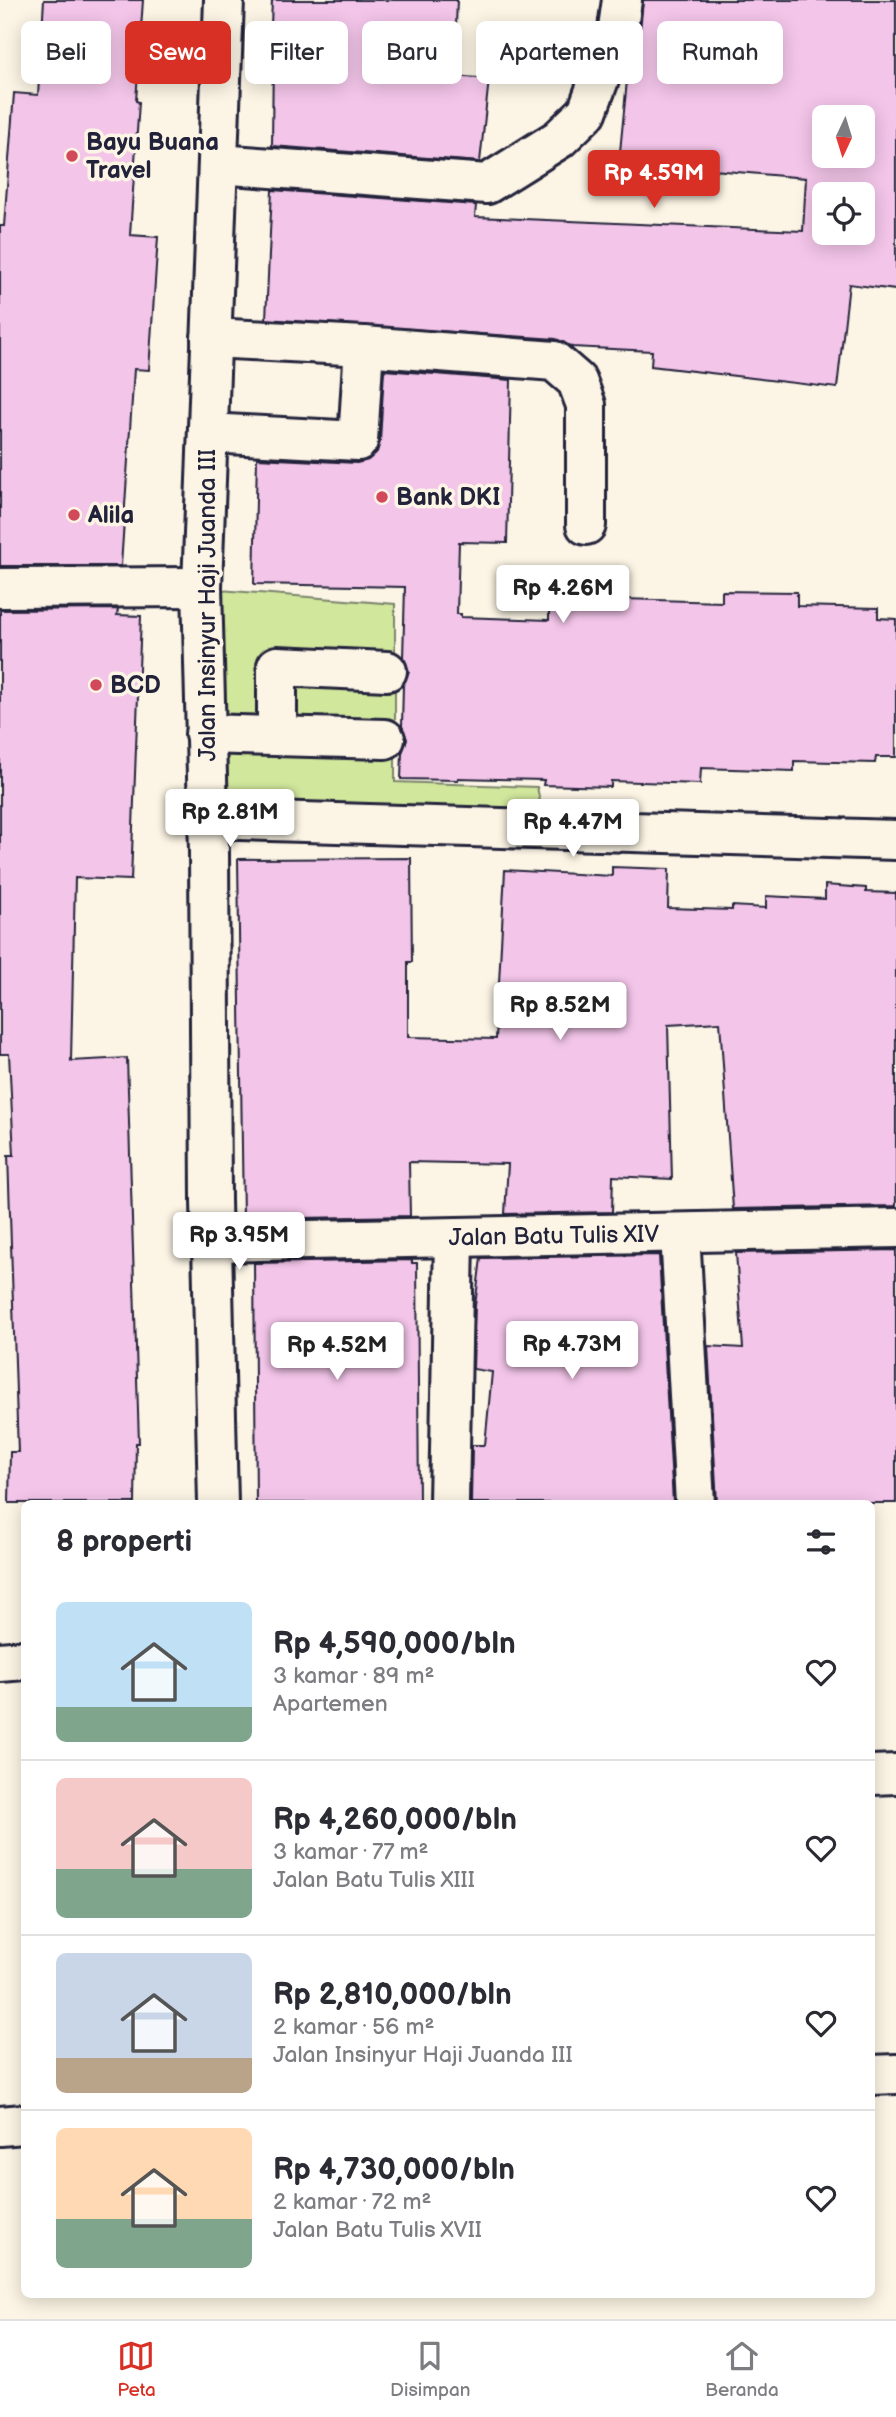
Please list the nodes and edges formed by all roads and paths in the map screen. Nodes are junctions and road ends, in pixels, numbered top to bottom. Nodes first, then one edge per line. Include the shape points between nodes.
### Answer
1 (224, 0) edge
2 (622, 0) edge
3 (218, 164) junction
4 (211, 338) junction
5 (364, 346) junction
6 (208, 433) junction
7 (586, 524) dead end
8 (202, 587) junction
9 (0, 588) edge
10 (387, 670) dead end
11 (205, 734) junction
12 (277, 736) junction
13 (385, 739) dead end
14 (208, 819) junction
15 (896, 840) edge
16 (896, 1228) edge
17 (680, 1233) junction
18 (454, 1238) junction
19 (212, 1242) junction
20 (218, 1500) edge
21 (449, 1500) edge
22 (695, 1500) edge
23 (21, 1660) edge
24 (0, 1662) edge
25 (896, 1774) edge
26 (875, 1775) edge
27 (896, 2074) edge
28 (875, 2075) edge
29 (21, 2124) edge
30 (0, 2126) edge

1 - 3 street, Jalan Insinyur Haji Juanda III
2 - 3 street via 618,28 587,112 559,139 487,184
3 - 4 street, Jalan Insinyur Haji Juanda III
4 - 5 street
4 - 6 street, Jalan Insinyur Haji Juanda III
5 - 6 street via 358,441
5 - 7 street via 554,361 577,381 586,405
6 - 8 street, Jalan Insinyur Haji Juanda III
8 - 9 street
8 - 11 street, Jalan Insinyur Haji Juanda III
10 - 12 street via 277,666
11 - 12 street
11 - 14 street, Jalan Insinyur Haji Juanda III
12 - 13 street
14 - 15 street
14 - 19 street, Jalan Insinyur Haji Juanda III
16 - 17 street, Jalan Batu Tulis XIV
17 - 18 street, Jalan Batu Tulis XIV
17 - 22 street
18 - 19 street, Jalan Batu Tulis XIV
18 - 21 street
19 - 20 street, Jalan Insinyur Haji Juanda III
23 - 24 street
25 - 26 street
27 - 28 street
29 - 30 street

